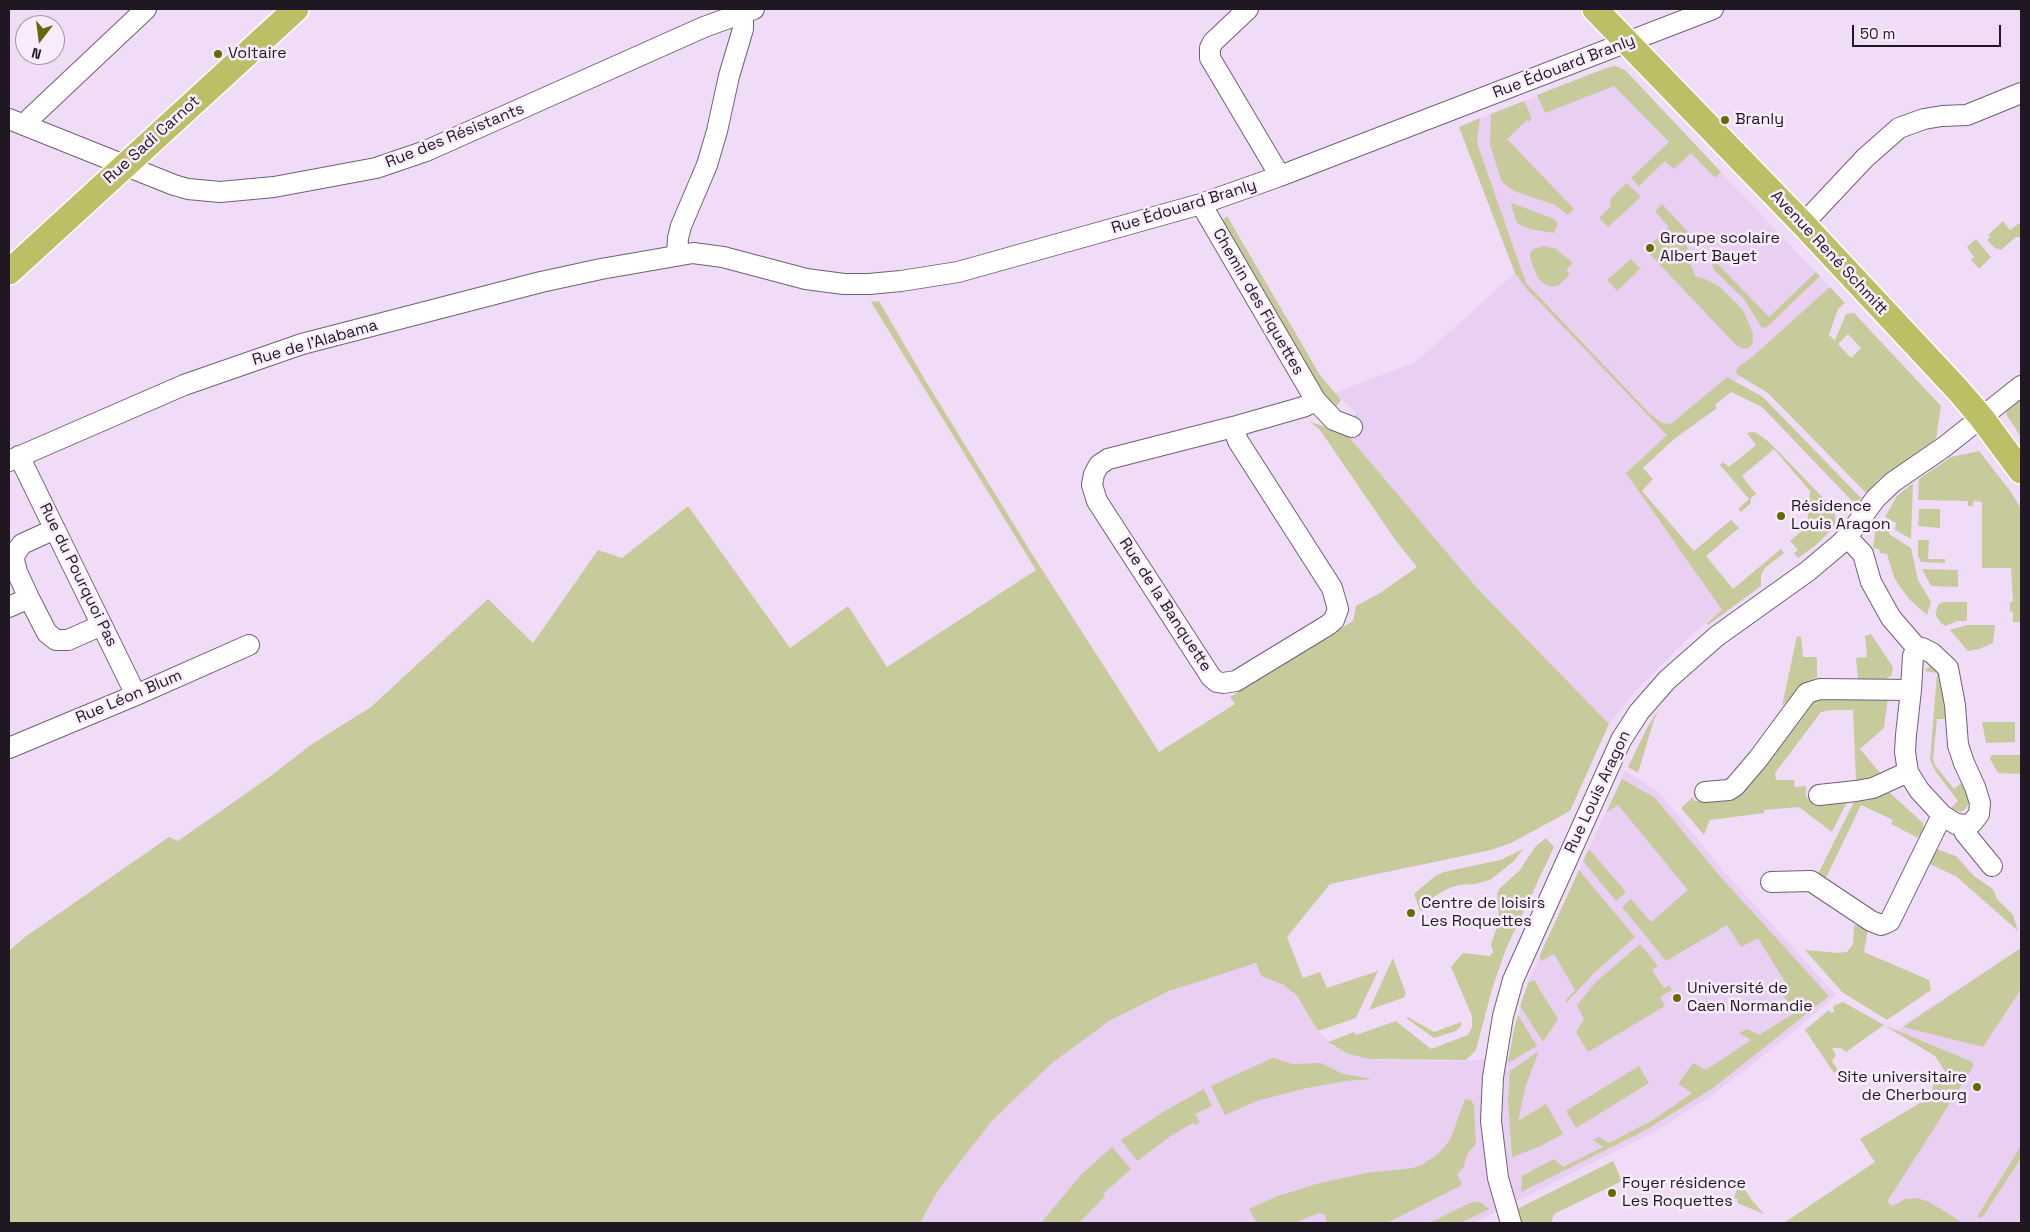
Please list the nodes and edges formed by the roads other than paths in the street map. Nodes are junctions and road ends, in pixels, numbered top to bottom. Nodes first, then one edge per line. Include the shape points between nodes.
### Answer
1 (146, 9) edge
2 (296, 9) edge
3 (1248, 9) edge
4 (1595, 9) edge
5 (1713, 9) edge
6 (748, 11) edge
7 (1627, 43) junction
8 (2021, 94) edge
9 (16, 121) edge
10 (125, 164) junction
11 (1280, 176) junction
12 (1201, 204) junction
13 (1803, 224) junction
14 (677, 255) junction
15 (633, 263) joint
16 (9, 272) edge
17 (2021, 386) edge
18 (1316, 400) junction
19 (1981, 417) junction
20 (1232, 427) junction
21 (1352, 427) dead end
22 (14, 458) edge
23 (2021, 471) edge
24 (55, 529) junction
25 (1848, 536) junction
26 (29, 598) junction
27 (9, 607) edge
28 (102, 625) junction
29 (249, 645) dead end
30 (1918, 648) junction
31 (1911, 690) junction
32 (136, 695) junction
33 (9, 748) edge
34 (1908, 772) junction
35 (1705, 792) dead end
36 (1819, 795) dead end
37 (1942, 816) junction
38 (1961, 825) junction
39 (1992, 866) dead end
40 (1771, 882) dead end
41 (1511, 1223) edge

1 - 9 street
2 - 10 main road, Rue Sadi Carnot
3 - 11 street via 1213,42 1210,58
4 - 7 main road, Avenue René Schmitt
5 - 7 street, Rue Édouard Branly
6 - 10 street, Rue des Résistants via 704,27 426,151 376,168 274,187 199,192 174,186
6 - 14 street via 707,165 681,226
7 - 11 street, Rue Édouard Branly
7 - 13 main road, Avenue René Schmitt
8 - 13 street via 1966,115 1924,119 1899,128 1865,158
9 - 10 street, Rue des Résistants
10 - 16 main road, Rue Sadi Carnot
11 - 12 street, Rue Édouard Branly
12 - 14 street, Rue Édouard Branly via 958,272 877,284 820,282 723,257 693,253
12 - 18 street, Chemin des Fiquettes
13 - 19 main road, Avenue René Schmitt
14 - 15 street, Rue Édouard Branly
15 - 22 street, Rue de l'Alabama via 541,282 302,344 176,388
17 - 19 street, Rue Louis Aragon
18 - 20 street, Rue de la Banquette
18 - 21 street, Chemin des Fiquettes via 1334,420
19 - 23 main road, Avenue René Schmitt
19 - 25 street, Rue Louis Aragon via 1884,490
20 - 20 street, Rue de la Banquette via 1108,459 1096,469 1092,485 1097,501 1211,677 1224,683 1236,681 1328,625 1338,609 1332,588
22 - 24 street, Rue du Pourquoi Pas
24 - 26 street via 22,544 15,554 15,565
24 - 28 street, Rue du Pourquoi Pas
25 - 30 street via 1863,554 1871,582 1884,608
25 - 41 street, Rue Louis Aragon via 1808,571 1718,636 1667,680 1638,712 1621,740 1513,980 1505,1008 1491,1098 1492,1141 1501,1193
26 - 27 street
26 - 28 street via 48,634 56,640 68,640
28 - 32 street, Rue du Pourquoi Pas
29 - 32 street, Rue Léon Blum
30 - 31 street via 1913,656
30 - 38 street via 1938,657 1949,671 1958,745 1980,803 1976,819
31 - 34 street via 1905,744
31 - 35 street via 1820,689 1807,693 1735,786 1729,790
32 - 33 street, Rue Léon Blum
34 - 36 street via 1873,788
34 - 37 street
37 - 38 street
37 - 40 street via 1890,921 1881,925 1871,922 1811,881
38 - 39 street

